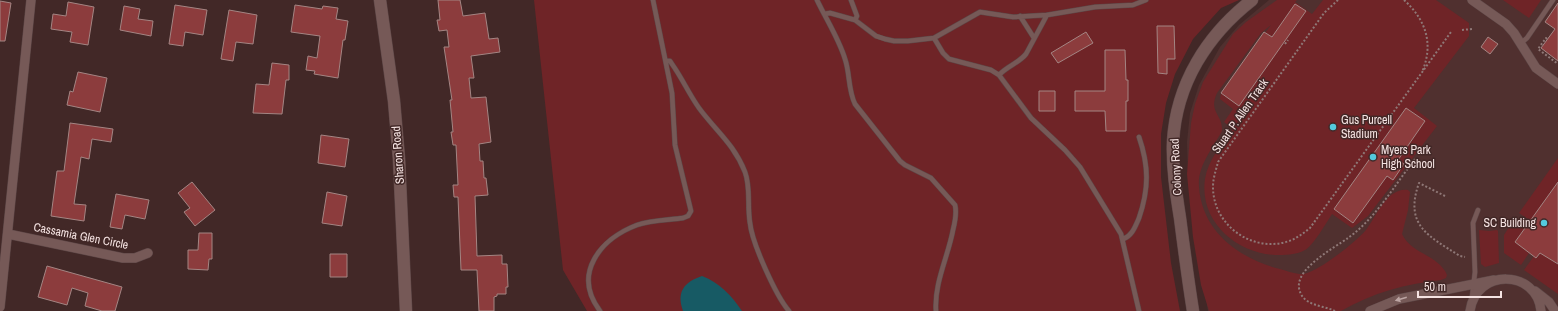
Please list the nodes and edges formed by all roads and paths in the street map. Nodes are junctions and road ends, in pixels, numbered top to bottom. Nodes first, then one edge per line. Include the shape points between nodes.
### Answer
1 (31, 0) edge
2 (380, 0) edge
3 (659, 0) edge
4 (817, 0) edge
5 (851, 0) edge
6 (1146, 0) edge
7 (1252, 0) edge
8 (1338, 0) edge
9 (1404, 0) edge
10 (1472, 0) edge
11 (1553, 0) edge
12 (653, 1) edge
13 (824, 14) junction
14 (1047, 15) junction
15 (1020, 16) junction
16 (855, 20) junction
17 (1472, 29) dead end
18 (1462, 30) dead end
19 (1452, 32) dead end
20 (934, 38) junction
21 (1034, 38) junction
22 (1547, 39) dead end
23 (1288, 40) dead end
24 (1286, 44) dead end
25 (1520, 44) junction
26 (666, 61) junction
27 (1558, 64) edge
28 (999, 75) junction
29 (1417, 80) junction
30 (1558, 84) edge
31 (1139, 137) dead end
32 (1415, 159) dead end
33 (1445, 196) dead end
34 (1478, 210) dead end
35 (8, 234) junction
36 (1123, 239) junction
37 (148, 253) dead end
38 (1465, 257) dead end
39 (1494, 280) junction
40 (1474, 284) junction
41 (1526, 285) junction
42 (0, 307) edge
43 (1471, 307) edge
44 (406, 311) edge
45 (600, 311) edge
46 (789, 311) edge
47 (936, 311) edge
48 (1139, 311) edge
49 (1193, 311) edge
50 (1335, 311) edge
51 (1370, 311) edge
52 (1541, 311) edge
53 (1554, 311) edge

1 - 35 street
2 - 44 street, Sharon Road via 399,159
3 - 12 lane
4 - 13 lane
5 - 16 lane via 857,16
6 - 14 lane via 1133,5 1095,7
7 - 49 street, Colony Road via 1226,22 1204,50 1186,84 1176,117 1173,141 1174,168
8 - 29 path, Stuart P. Allen Track via 1324,13 1218,162 1213,186 1214,198 1217,209 1230,228 1239,235 1260,243 1283,242 1301,235 1310,228
9 - 29 path, Stuart P. Allen Track via 1419,16 1427,38 1426,60
10 - 25 street via 1506,24
11 - 25 lane
12 - 26 lane
13 - 16 lane
13 - 47 lane via 846,60 855,104 900,161 931,178 955,205 955,221 937,288
14 - 15 lane
14 - 21 lane
15 - 20 lane via 978,13
15 - 21 lane
16 - 20 lane via 876,36 889,40
17 - 18 path
19 - 29 path, Stuart P. Allen Track
20 - 28 lane via 949,59 991,70
21 - 28 lane via 1024,57
22 - 27 path via 1538,49
23 - 24 path
25 - 30 street via 1536,68
26 - 45 lane via 672,93 675,145 691,211 683,218 637,225 618,234 604,246 595,257 588,282 590,295
26 - 46 lane via 670,61 699,108 730,143 739,159 747,179 750,223 754,240 778,294
28 - 36 lane via 1031,118 1080,167
31 - 36 lane via 1146,164 1147,186 1135,228
32 - 50 path via 1363,225 1306,269 1302,275 1299,288 1305,299
33 - 38 path via 1419,183 1414,210 1419,223 1429,236
34 - 40 lane via 1473,224
35 - 37 street, Cassamia Glen Circle via 123,258 134,258
35 - 42 street
36 - 48 lane
39 - 40 street
39 - 41 street via 1505,278
39 - 43 street via 1476,293
40 - 43 lane
40 -> 51 street via 1399,299
41 - 52 street via 1535,294
41 - 53 street via 1549,302

